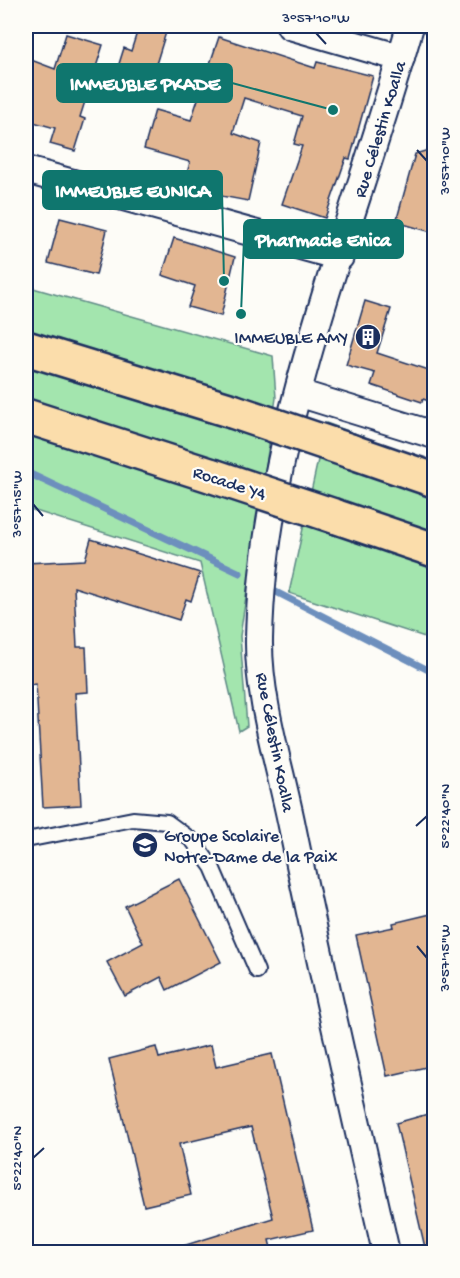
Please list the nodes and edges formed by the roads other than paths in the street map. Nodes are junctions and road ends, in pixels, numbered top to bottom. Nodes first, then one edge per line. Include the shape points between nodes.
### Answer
1 (290, 26) edge
2 (410, 26) edge
3 (401, 58) junction
4 (26, 170) edge
5 (340, 257) junction
6 (26, 348) edge
7 (298, 393) junction
8 (26, 416) edge
9 (435, 435) edge
10 (435, 480) edge
11 (435, 550) edge
12 (26, 840) edge
13 (257, 971) dead end
14 (386, 1252) edge

1 - 3 street
2 - 3 street, Rue Célestin Koalla
3 - 5 street, Rue Célestin Koalla
4 - 5 street
5 - 7 street, Rue Célestin Koalla
6 - 10 highway, bridge via 232,411
7 - 9 street
7 - 14 street, Rue Célestin Koalla via 270,514 259,639 263,687 317,951
8 - 11 highway, Rocade Y4, bridge
12 - 13 lane via 133,819 167,822 193,841 212,867

